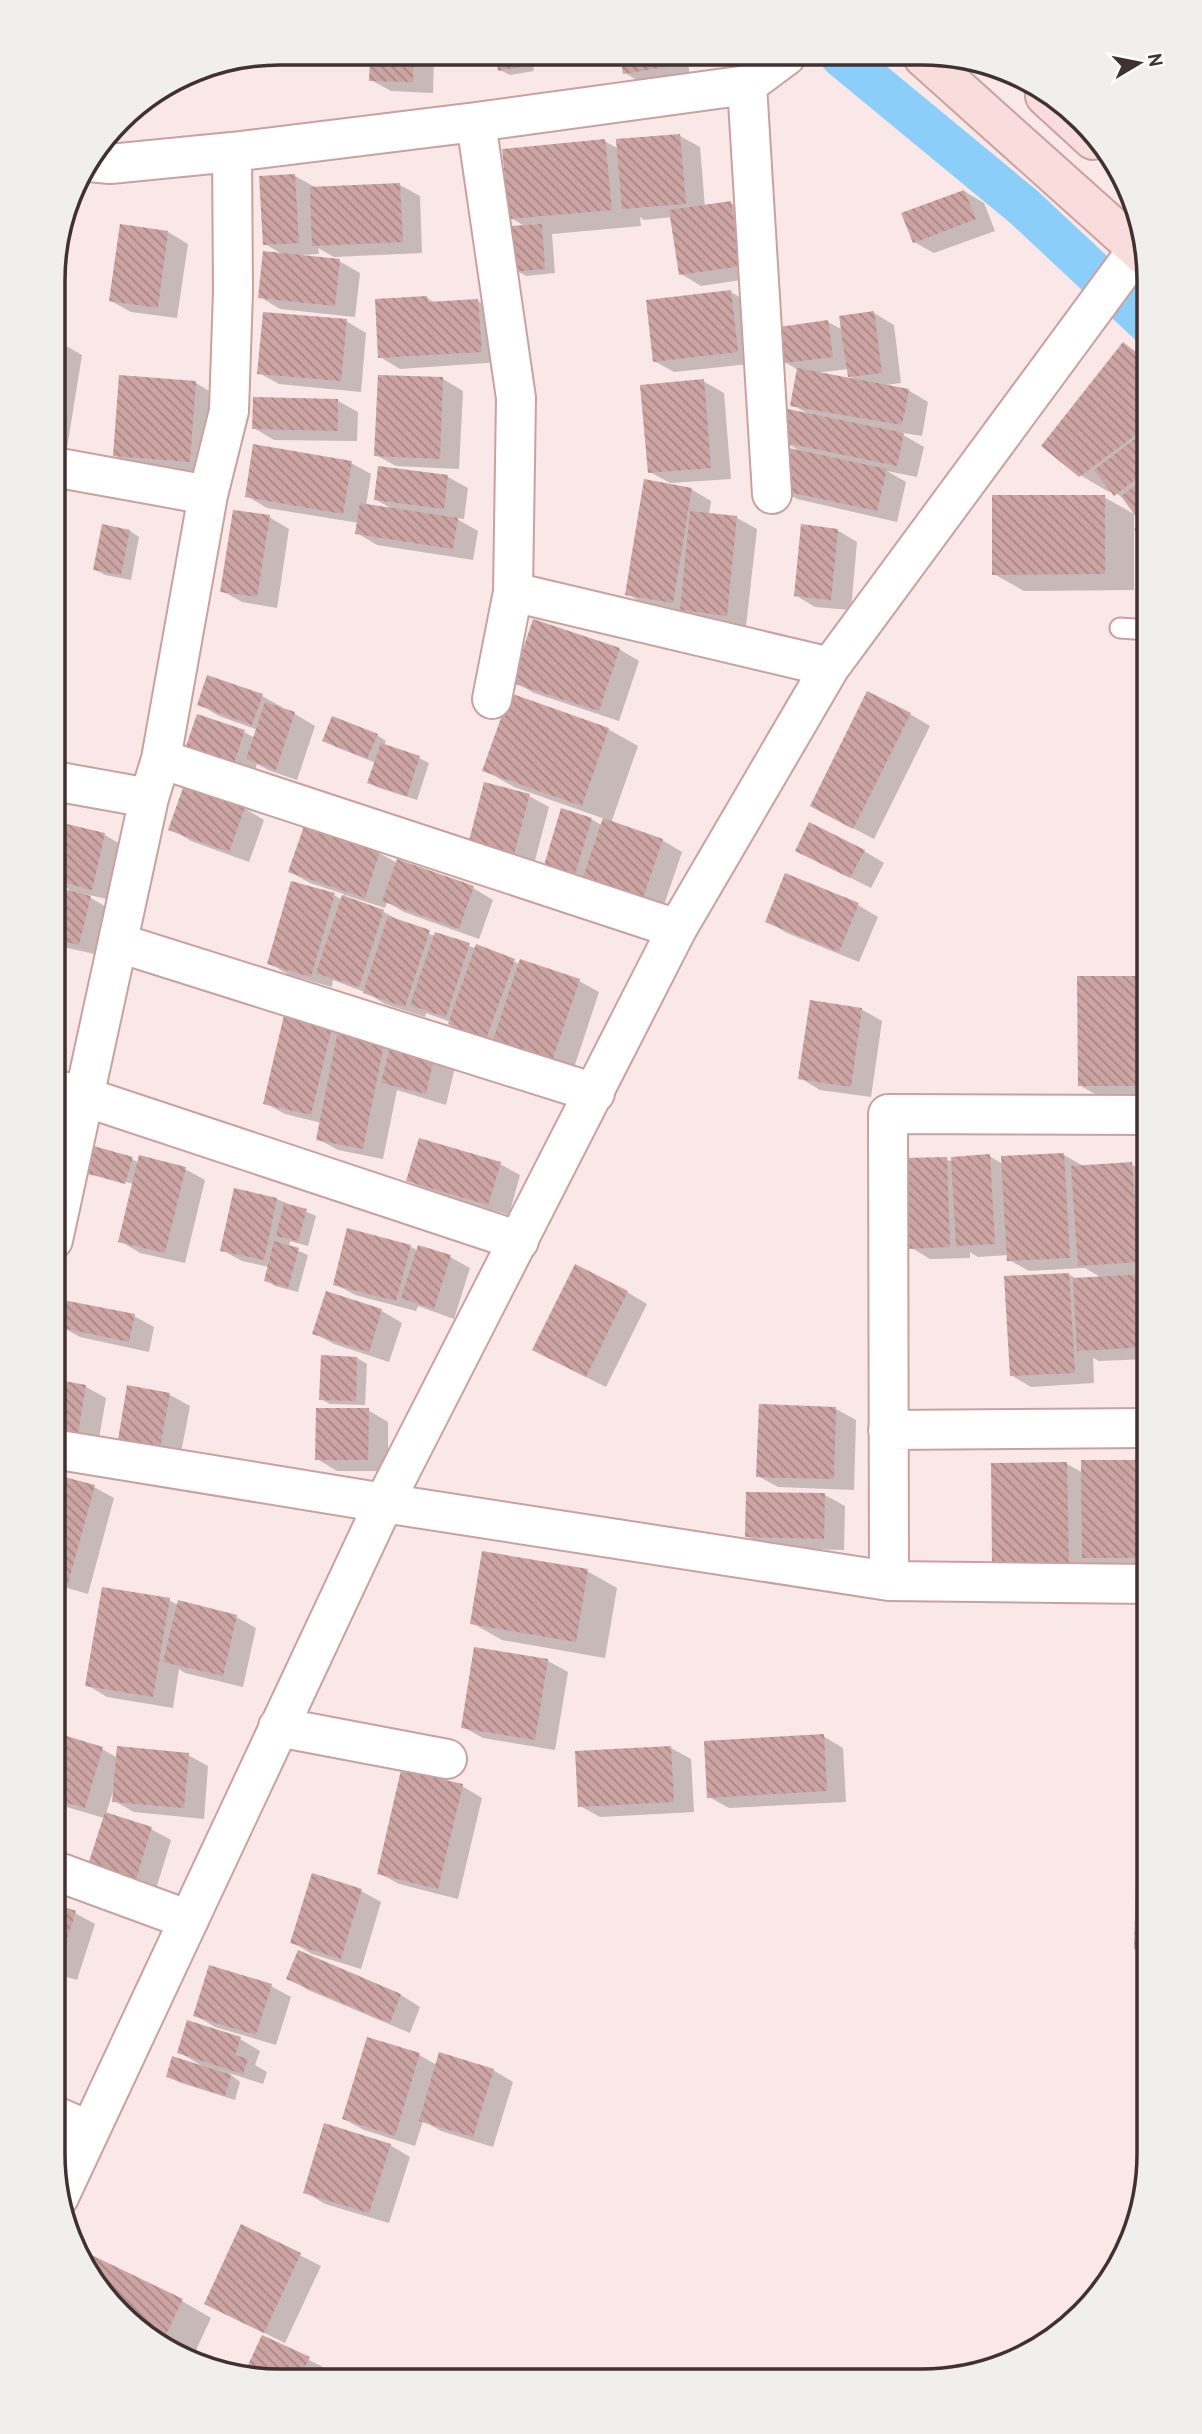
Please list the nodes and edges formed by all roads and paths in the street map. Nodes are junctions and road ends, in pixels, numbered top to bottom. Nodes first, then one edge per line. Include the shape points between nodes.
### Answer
1 (774, 65) edge
2 (932, 66) edge
3 (747, 85) junction
4 (476, 122) junction
5 (232, 152) junction
6 (106, 153) edge
7 (1136, 255) edge
8 (1136, 257) edge
9 (65, 469) edge
10 (772, 494) dead end
11 (208, 495) junction
12 (513, 592) junction
13 (1120, 628) dead end
14 (1137, 630) edge
15 (830, 667) junction
16 (492, 699) dead end
17 (161, 759) junction
18 (65, 783) edge
19 (149, 799) junction
20 (677, 929) junction
21 (119, 943) junction
22 (69, 1093) edge
23 (595, 1093) junction
24 (1137, 1115) edge
25 (65, 1130) edge
26 (519, 1241) junction
27 (1137, 1428) edge
28 (888, 1430) junction
29 (65, 1451) edge
30 (384, 1503) junction
31 (889, 1581) junction
32 (1137, 1584) edge
33 (278, 1727) junction
34 (447, 1759) dead end
35 (65, 1874) edge
36 (188, 1920) junction
37 (65, 2120) edge
38 (90, 2131) junction
39 (67, 2181) edge

1 - 3 street
2 - 7 main road
3 - 4 street
3 - 10 street
4 - 5 street
4 - 12 street via 516,398
5 - 6 street
5 - 11 street via 229,411
8 - 15 street
9 - 11 street
11 - 17 street
12 - 15 street
12 - 16 street
13 - 14 lane
15 - 20 street
17 - 19 street
17 - 20 street
18 - 19 street
19 - 21 street
20 - 23 street
21 - 22 street
21 - 23 street
22 - 25 street
22 - 26 street
23 - 26 street
24 - 28 street via 888,1114
26 - 30 street
27 - 28 street
28 - 31 street
29 - 30 street
30 - 31 street
30 - 33 street
31 - 32 street
33 - 34 street
33 - 36 street
35 - 36 street
36 - 38 street
37 - 38 street
38 - 39 street

